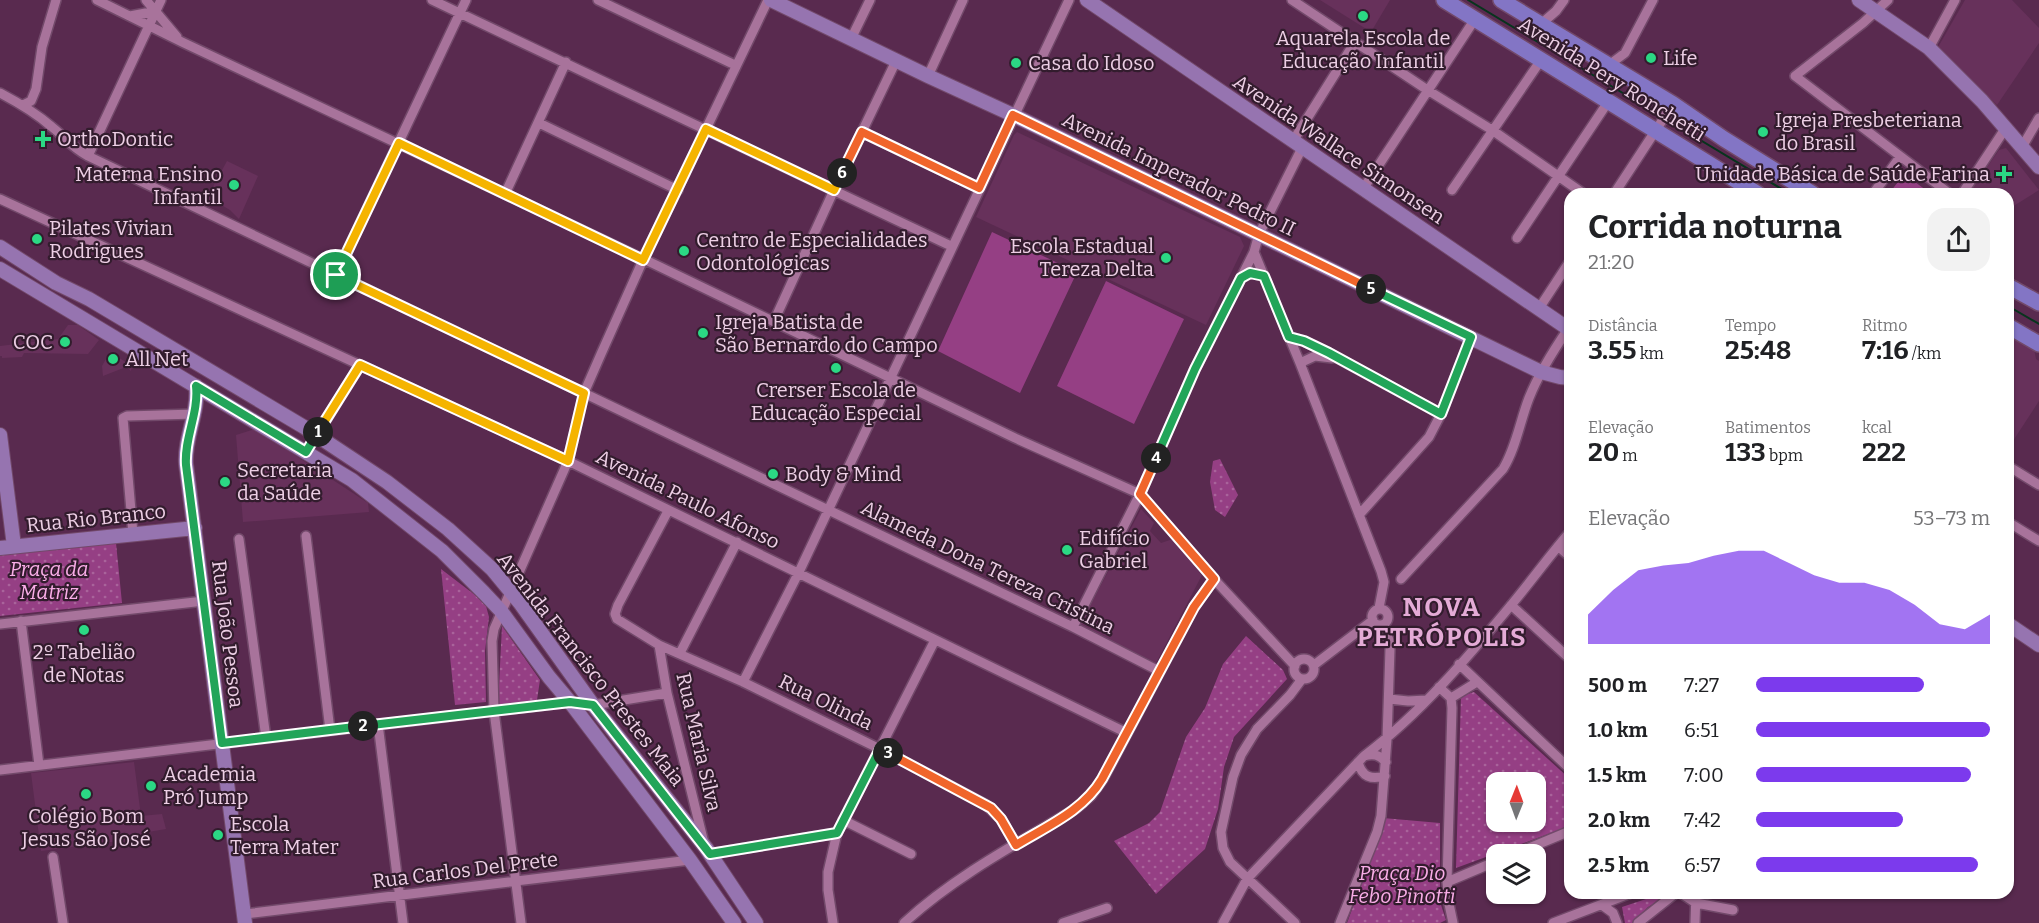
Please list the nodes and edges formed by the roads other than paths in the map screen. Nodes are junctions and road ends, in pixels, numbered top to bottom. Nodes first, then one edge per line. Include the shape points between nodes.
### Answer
1 (56, 0) edge
2 (97, 0) edge
3 (146, 0) edge
4 (161, 0) edge
5 (432, 0) edge
6 (466, 0) edge
7 (598, 0) edge
8 (769, 0) edge
9 (870, 0) edge
10 (963, 0) edge
11 (1069, 0) edge
12 (1086, 0) edge
13 (1292, 0) edge
14 (1444, 0) edge
15 (1500, 0) edge
16 (1564, 0) edge
17 (1653, 0) edge
18 (1859, 0) edge
19 (1888, 0) edge
20 (1955, 0) edge
21 (156, 11) junction
22 (1877, 12) junction
23 (460, 14) junction
24 (130, 16) junction
25 (1475, 19) junction
26 (1540, 24) junction
27 (148, 26) junction
28 (851, 39) junction
29 (1355, 42) junction
30 (184, 43) junction
31 (1929, 48) junction
32 (1540, 60) junction
33 (896, 61) junction
34 (566, 62) junction
35 (735, 65) junction
36 (1609, 65) junction
37 (928, 76) junction
38 (1429, 91) junction
39 (0, 93) edge
40 (1608, 102) junction
41 (23, 105) junction
42 (1670, 109) junction
43 (1013, 115) junction
44 (2039, 118) edge
45 (539, 123) junction
46 (1658, 128) junction
47 (706, 129) junction
48 (2005, 129) junction
49 (1492, 130) junction
50 (862, 132) junction
51 (399, 143) junction
52 (1298, 145) junction
53 (2022, 147) junction
54 (88, 156) junction
55 (1900, 157) junction
56 (2039, 167) edge
57 (1558, 177) junction
58 (979, 188) junction
59 (1575, 188) edge
60 (1618, 188) edge
61 (1749, 188) edge
62 (1803, 188) edge
63 (1877, 188) edge
64 (1942, 188) edge
65 (1966, 188) edge
66 (1363, 189) junction
67 (678, 190) junction
68 (834, 190) junction
69 (1452, 190) dead end
70 (506, 194) junction
71 (0, 199) edge
72 (1259, 234) junction
73 (1517, 238) dead end
74 (951, 246) junction
75 (0, 247) edge
76 (1254, 252) junction
77 (643, 260) junction
78 (0, 269) edge
79 (1564, 270) edge
80 (336, 275) junction
81 (1264, 276) junction
82 (14, 278) junction
83 (1241, 278) junction
84 (56, 283) junction
85 (2014, 289) edge
86 (2039, 303) edge
87 (1538, 310) junction
88 (774, 321) junction
89 (1564, 327) edge
90 (2014, 329) edge
91 (1289, 337) junction
92 (1471, 337) junction
93 (1564, 338) edge
94 (2039, 344) edge
95 (1342, 360) junction
96 (1300, 363) junction
97 (360, 365) junction
98 (1541, 372) junction
99 (891, 377) junction
100 (1564, 377) edge
101 (196, 386) junction
102 (584, 393) junction
103 (195, 414) junction
104 (1441, 414) junction
105 (0, 435) edge
106 (316, 435) junction
107 (306, 452) junction
108 (568, 461) junction
109 (2014, 469) edge
110 (2039, 484) edge
111 (1140, 494) junction
112 (828, 510) junction
113 (668, 511) junction
114 (1359, 515) junction
115 (2014, 526) edge
116 (195, 528) junction
117 (133, 534) junction
118 (306, 536) dead end
119 (239, 539) dead end
120 (1564, 539) edge
121 (2039, 541) edge
122 (737, 542) junction
123 (14, 546) junction
124 (1558, 546) junction
125 (0, 548) edge
126 (1564, 552) edge
127 (799, 572) junction
128 (1214, 579) junction
129 (1401, 579) dead end
130 (510, 590) junction
131 (204, 601) junction
132 (1511, 605) junction
133 (1378, 608) junction
134 (501, 611) junction
135 (1372, 620) junction
136 (21, 621) junction
137 (0, 624) edge
138 (1382, 625) junction
139 (1073, 627) junction
140 (2014, 628) edge
141 (935, 640) junction
142 (659, 645) junction
143 (2039, 645) edge
144 (680, 653) junction
145 (1564, 654) edge
146 (1460, 664) junction
147 (1314, 665) junction
148 (1295, 666) junction
149 (1159, 671) junction
150 (1302, 680) junction
151 (743, 682) junction
152 (1477, 682) junction
153 (1439, 687) junction
154 (667, 693) junction
155 (1451, 698) junction
156 (1389, 699) junction
157 (1426, 700) junction
158 (570, 702) junction
159 (593, 705) junction
160 (494, 711) junction
161 (378, 724) junction
162 (330, 730) junction
163 (1127, 733) junction
164 (266, 738) junction
165 (1387, 739) junction
166 (222, 743) junction
167 (880, 749) junction
168 (1361, 759) junction
169 (1386, 762) junction
170 (1564, 763) edge
171 (39, 765) junction
172 (0, 770) edge
173 (1385, 776) junction
174 (843, 820) junction
175 (837, 833) junction
176 (1564, 833) edge
177 (1539, 844) edge
178 (1016, 845) junction
179 (708, 851) junction
180 (911, 854) dead end
181 (53, 857) dead end
182 (690, 860) junction
183 (1486, 866) edge
184 (1247, 879) junction
185 (516, 882) junction
186 (1447, 882) junction
187 (400, 896) junction
188 (1615, 899) edge
189 (1669, 899) edge
190 (1689, 899) edge
191 (1696, 899) edge
192 (1696, 903) junction
193 (1602, 904) junction
194 (1107, 908) dead end
195 (1733, 910) dead end
196 (245, 919) edge
197 (63, 923) edge
198 (403, 923) edge
199 (521, 923) edge
200 (735, 923) edge
201 (756, 923) edge
202 (833, 923) edge
203 (904, 923) edge
204 (1063, 923) edge
205 (1223, 923) edge
206 (1295, 923) edge
207 (1340, 923) edge
208 (1453, 923) edge
209 (1553, 923) edge
210 (1617, 923) edge
211 (1638, 923) edge
212 (1695, 923) edge

1 - 41 street via 42,47 36,89 31,101
2 - 24 street
3 - 21 street
4 - 21 street
5 - 23 street
6 - 23 street
7 - 35 street
8 - 28 street, Avenida Imperador Pedro II
8 - 35 street
9 - 28 street
10 - 37 street
11 - 43 street
12 - 52 street, Avenida Wallace Simonsen
13 - 29 street
14 - 25 main road, Avenida Pery Ronchetti
15 - 26 main road, Avenida Pery Ronchetti
16 - 26 street
17 - 36 street via 1625,53
18 - 22 street
19 - 22 street
20 - 31 street
21 - 24 street
21 - 27 street
21 - 30 street
22 - 31 street
22 - 55 street via 1795,76
23 - 34 street
23 - 51 street
24 - 27 street
25 - 32 main road, Avenida Pery Ronchetti
25 - 38 street
26 - 36 main road, Avenida Pery Ronchetti
27 - 30 street
27 - 54 street
28 - 33 street, Avenida Imperador Pedro II
29 - 38 street
29 - 52 street
30 - 51 street
31 - 48 street
32 - 40 main road, Avenida Pery Ronchetti
32 - 49 street
33 - 37 street, Avenida Imperador Pedro II
33 - 50 street
34 - 45 street
34 - 47 street
35 - 47 street
36 - 42 main road, Avenida Pery Ronchetti
37 - 43 street, Avenida Imperador Pedro II
38 - 49 street
38 - 66 street
39 - 41 street, Alameda Dona Tereza Cristina
40 - 46 main road, Avenida Pery Ronchetti
40 - 57 street
41 - 54 street, Alameda Dona Tereza Cristina
42 - 46 street
42 - 62 main road, Avenida Pery Ronchetti
43 - 58 street
43 - 72 street, Avenida Imperador Pedro II
44 - 53 street
45 - 67 street
45 - 70 street
46 - 60 street
46 - 61 main road, Avenida Pery Ronchetti
47 - 67 street
47 - 68 street
48 - 53 street
48 - 65 street
49 - 57 street
49 - 69 street
50 - 58 street
50 - 68 street
51 - 70 street
51 - 80 street
52 - 66 street, Avenida Wallace Simonsen
52 - 72 street
53 - 56 street
54 - 80 street, Alameda Dona Tereza Cristina
55 - 63 street
55 - 64 street
57 - 59 street
57 - 73 street
58 - 74 street
66 - 87 street, Avenida Wallace Simonsen
67 - 77 street
68 - 74 street
68 - 88 street
70 - 77 street
71 - 97 street, Avenida Paulo Afonso
72 - 76 street
72 - 92 street, Avenida Imperador Pedro II
74 - 99 street
75 - 84 street, Avenida Francisco Prestes Maia
76 - 81 street
76 - 83 street
77 - 88 street
77 - 102 street
78 - 82 street, Avenida Francisco Prestes Maia
79 - 87 street
80 - 102 street, Alameda Dona Tereza Cristina
81 - 83 street via 1250,273
81 - 91 street
82 - 84 street, Avenida Francisco Prestes Maia via 16,271 23,269
82 - 101 street, Avenida Francisco Prestes Maia
83 - 111 street via 1195,369
84 - 106 street, Avenida Francisco Prestes Maia
85 - 86 main road
87 - 89 street, Avenida Wallace Simonsen
88 - 99 street
90 - 94 main road
91 - 95 street
91 - 96 street
92 - 98 street, Avenida Imperador Pedro II
92 - 104 street
93 - 98 street
95 - 96 street via 1318,356
95 - 104 street
96 - 114 street
97 - 106 street
97 - 108 street, Avenida Paulo Afonso
98 - 100 street, Avenida Imperador Pedro II
98 - 129 street via 1503,469
99 - 111 street
99 - 112 street
101 - 103 street, Rua João Pessoa
101 - 107 street, Avenida Francisco Prestes Maia
102 - 108 street
102 - 112 street, Alameda Dona Tereza Cristina
103 - 116 street, Rua João Pessoa via 185,458
103 - 117 street via 123,418
104 - 114 street via 1429,437
105 - 123 street
106 - 107 street
106 - 130 street, Avenida Francisco Prestes Maia via 448,529
107 - 134 street, Avenida Francisco Prestes Maia via 352,480 442,551
108 - 113 street, Avenida Paulo Afonso
108 - 130 street
109 - 110 street
111 - 128 street
111 - 139 street
112 - 127 street
112 - 139 street, Alameda Dona Tereza Cristina
113 - 122 street, Avenida Paulo Afonso
113 - 142 street, Rua Olinda via 615,614
114 - 133 street via 1383,577
115 - 121 street
116 - 117 street, Rua Rio Branco
116 - 131 street, Rua João Pessoa
117 - 123 street, Rua Rio Branco
118 - 162 street
119 - 164 street
120 - 124 street
122 - 127 street, Avenida Paulo Afonso
122 - 144 street
123 - 125 street, Rua Rio Branco
124 - 126 street
124 - 132 street
127 - 141 street, Avenida Paulo Afonso
127 - 151 street
128 - 148 street
128 - 149 street
130 - 134 street
130 - 159 street, Avenida Francisco Prestes Maia
131 - 136 street
131 - 166 street, Rua João Pessoa
132 - 145 street
132 - 146 street
133 - 135 street
133 - 138 street via 1389,615
134 - 158 street, Avenida Francisco Prestes Maia
134 - 160 street via 492,641
135 - 138 street
135 - 147 street
136 - 137 street
136 - 171 street
138 - 156 street via 1390,650
139 - 149 street, Alameda Dona Tereza Cristina
140 - 143 street
141 - 163 street, Avenida Paulo Afonso
141 - 167 street
142 - 144 street, Rua Olinda
142 - 154 street, Rua Maria Silva
144 - 151 street, Rua Olinda
146 - 152 street
146 - 153 street
147 - 148 street via 1302,659
147 - 150 street via 1311,677
148 - 150 street via 1296,676
149 - 163 street
150 - 184 street via 1250,739 1233,777 1222,823 1222,844 1230,862
151 - 167 street, Rua Olinda
152 - 155 street
152 - 170 street
153 - 155 street
153 - 157 street
154 - 159 street
154 - 179 street, Rua Maria Silva
155 - 186 street
156 - 157 street
156 - 165 street
157 - 165 street
158 - 159 street
158 - 160 street
158 - 182 street, Avenida Francisco Prestes Maia
159 - 179 street, Avenida Francisco Prestes Maia
160 - 161 street
160 - 185 street
161 - 162 street
161 - 187 street
162 - 164 street
163 - 178 street via 1091,796
164 - 166 street
165 - 168 street
165 - 169 street
166 - 171 street
166 - 196 street, Rua João Pessoa
167 - 174 street
167 - 178 street, Rua Olinda via 991,808
168 - 169 street via 1370,754
168 - 173 street via 1362,774 1372,778
168 - 184 street
169 - 173 street
171 - 172 street
173 - 207 street via 1377,832
174 - 175 street
174 - 180 street
175 - 179 street
175 - 202 street via 828,872
176 - 177 street
178 - 203 street via 935,897
179 - 201 street, Avenida Francisco Prestes Maia
181 - 197 street
182 - 185 street, Rua Carlos Del Prete
182 - 200 street, Avenida Francisco Prestes Maia
183 - 186 street
184 - 205 street
184 - 206 street
185 - 187 street, Rua Carlos Del Prete
185 - 199 street
186 - 208 street
187 - 196 street, Rua Carlos Del Prete
187 - 198 street
188 - 193 street
189 - 211 street
190 - 192 street
191 - 192 street
192 - 195 street
192 - 212 street
193 - 209 street
193 - 210 street via 1613,913
194 - 204 street

